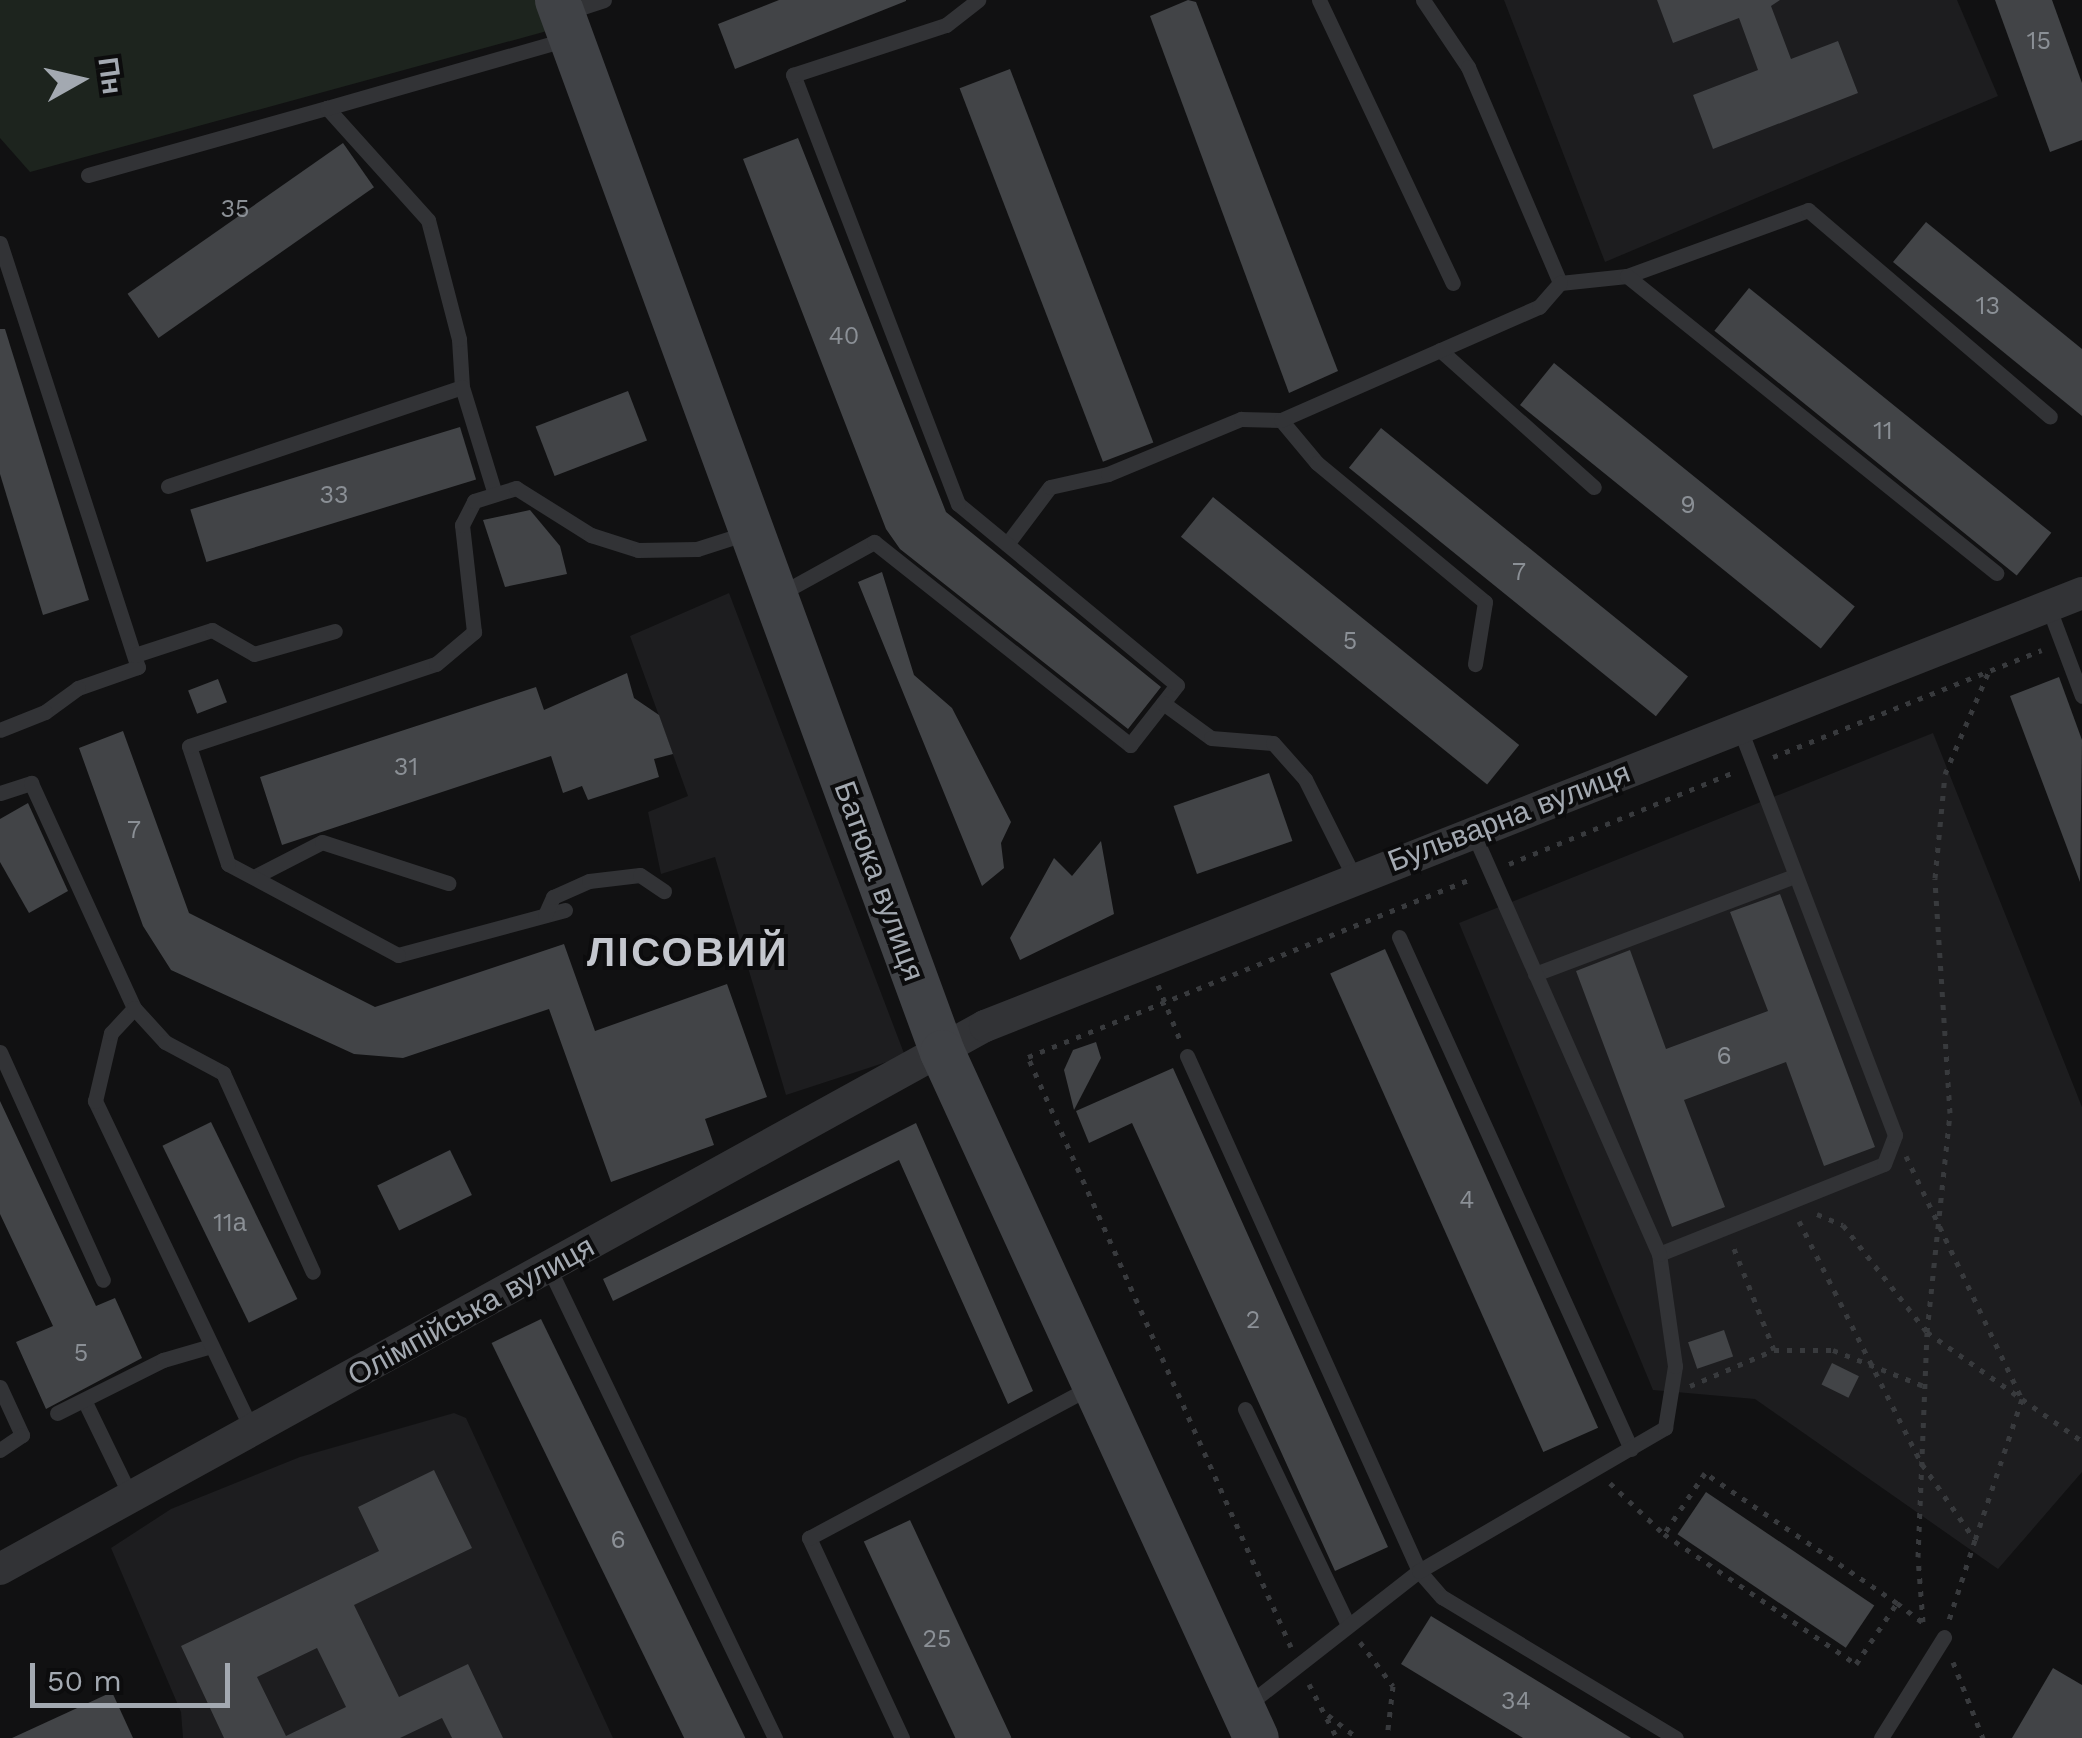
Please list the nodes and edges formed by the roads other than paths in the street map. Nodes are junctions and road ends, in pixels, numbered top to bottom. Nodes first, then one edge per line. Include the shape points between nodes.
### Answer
1 (604, 0) edge
2 (978, 0) edge
3 (1319, 0) edge
4 (1422, 0) edge
5 (563, 18) edge
6 (328, 108) junction
7 (88, 175) dead end
8 (0, 243) edge
9 (1627, 276) junction
10 (1453, 283) dead end
11 (1560, 283) junction
12 (1440, 350) junction
13 (462, 387) junction
14 (2050, 417) dead end
15 (1281, 420) junction
16 (168, 486) dead end
17 (1594, 487) dead end
18 (495, 494) junction
19 (751, 532) junction
20 (1007, 544) junction
21 (1997, 573) dead end
22 (2082, 593) edge
23 (774, 597) junction
24 (2048, 606) junction
25 (335, 632) dead end
26 (135, 656) junction
27 (1475, 664) dead end
28 (2082, 696) edge
29 (1163, 703) junction
30 (1739, 726) junction
31 (0, 730) edge
32 (0, 794) edge
33 (1473, 831) junction
34 (1363, 874) junction
35 (1795, 876) junction
36 (254, 878) junction
37 (448, 883) dead end
38 (664, 891) dead end
39 (565, 910) dead end
40 (545, 915) junction
41 (1400, 937) road end
42 (1535, 974) junction
43 (134, 1008) junction
44 (0, 1052) edge
45 (942, 1052) junction
46 (1187, 1056) road end
47 (1659, 1254) junction
48 (548, 1268) junction
49 (313, 1272) dead end
50 (103, 1280) dead end
51 (211, 1346) junction
52 (1094, 1385) junction
53 (0, 1387) edge
54 (84, 1400) junction
55 (1245, 1409) dead end
56 (56, 1413) dead end
57 (252, 1430) junction
58 (1631, 1448) junction
59 (0, 1450) edge
60 (131, 1497) junction
61 (0, 1569) edge
62 (1419, 1570) junction
63 (1348, 1626) junction
64 (1944, 1637) road end
65 (1249, 1723) edge
66 (775, 1738) edge
67 (902, 1738) edge
68 (1676, 1738) edge
69 (1881, 1738) edge

1 - 5 lane
2 - 20 lane via 946,25 793,75 958,504
3 - 10 lane
4 - 11 lane via 1468,67
5 - 6 lane
5 - 19 street, Батюка вулиця
6 - 7 lane
6 - 13 lane via 428,220 459,339
8 - 26 lane
9 - 11 lane
9 - 14 lane via 1808,210
9 - 21 lane
11 - 12 lane via 1539,306
12 - 15 lane
12 - 17 lane
13 - 16 lane
13 - 18 lane
15 - 20 lane via 1241,419 1108,474 1050,487
15 - 27 lane via 1317,463 1485,602
18 - 19 lane via 516,488 591,535 638,550 697,549
18 - 36 lane via 474,501 462,525 474,632 436,664 189,746 228,864
19 - 23 street, Батюка вулиця
20 - 29 lane via 1178,685
22 - 24 street, Бульварна вулиця
23 - 29 lane via 874,542 1130,745
23 - 45 street, Батюка вулиця
24 - 28 lane
24 - 30 street, Бульварна вулиця
25 - 26 lane via 254,654 212,630
26 - 31 lane via 138,667 78,688 45,712
29 - 34 lane via 1211,738 1273,743 1305,778
30 - 33 street, Бульварна вулиця
30 - 35 lane
32 - 43 lane via 31,783
33 - 34 street, Бульварна вулиця
33 - 42 lane
34 - 45 street, Бульварна вулиця via 1146,957 984,1026
35 - 42 lane
35 - 47 lane via 1895,1136 1884,1164
36 - 37 lane via 322,842
36 - 40 lane via 398,955
38 - 40 lane via 640,875 588,881 553,897
39 - 40 lane
41 - 58 lane
42 - 47 lane
43 - 49 lane via 165,1042 223,1073
43 - 51 lane via 111,1033 94,1102
44 - 50 lane
45 - 48 street, Олімпійська вулиця
45 - 52 street, Батюка вулиця
46 - 62 lane
47 - 58 lane via 1674,1393 1665,1428
48 - 57 street, Олімпійська вулиця
48 - 66 lane
51 - 54 lane via 163,1360
51 - 57 lane
52 - 65 street, Батюка вулиця
52 - 67 lane via 809,1538
53 - 59 lane via 22,1435
54 - 56 lane
54 - 60 lane
55 - 63 lane
57 - 60 street, Олімпійська вулиця
58 - 62 lane
60 - 61 street, Олімпійська вулиця
62 - 63 lane
62 - 68 lane via 1442,1597
63 - 65 lane via 1298,1664
64 - 69 lane

